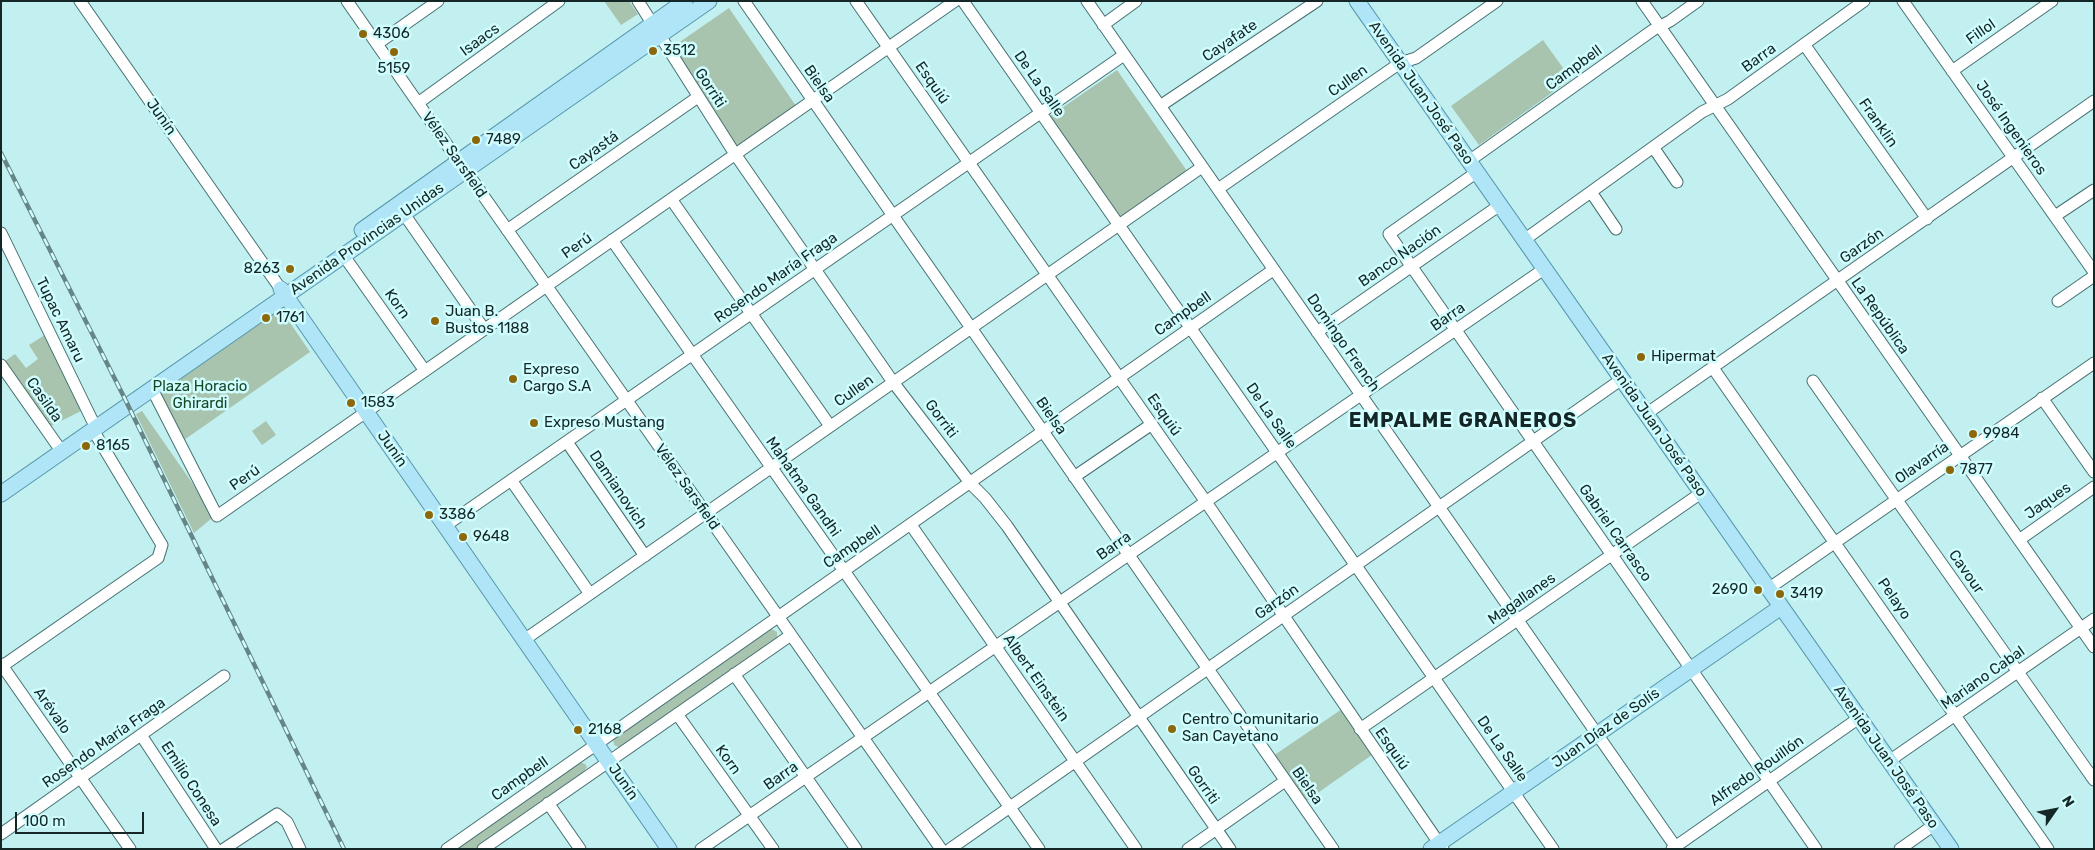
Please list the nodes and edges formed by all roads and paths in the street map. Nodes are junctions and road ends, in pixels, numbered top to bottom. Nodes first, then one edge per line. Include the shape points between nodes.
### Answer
1 (80, 1) edge
2 (348, 1) edge
3 (438, 1) edge
4 (559, 1) edge
5 (638, 1) edge
6 (685, 1) edge
7 (709, 1) edge
8 (744, 1) edge
9 (856, 1) edge
10 (955, 1) edge
11 (963, 1) edge
12 (1087, 1) edge
13 (1136, 1) edge
14 (1316, 1) edge
15 (1357, 1) edge
16 (1497, 1) edge
17 (1642, 1) edge
18 (1698, 1) edge
19 (1864, 1) edge
20 (1903, 1) edge
21 (2052, 1) edge
22 (1103, 25) junction
23 (1660, 26) junction
24 (656, 30) junction
25 (377, 44) junction
26 (1804, 44) junction
27 (888, 48) junction
28 (1124, 54) junction
29 (1400, 63) junction
30 (1952, 71) junction
31 (698, 97) junction
32 (813, 100) junction
33 (2094, 101) edge
34 (418, 103) junction
35 (1715, 105) junction
36 (1160, 106) junction
37 (1041, 112) junction
38 (1653, 147) junction
39 (735, 154) junction
40 (2013, 158) junction
41 (969, 162) junction
42 (462, 167) junction
43 (1202, 167) junction
44 (1473, 167) junction
45 (1677, 182) dead end
46 (1218, 189) junction
47 (2094, 190) edge
48 (1591, 192) junction
49 (671, 199) junction
50 (1500, 206) junction
51 (404, 214) junction
52 (892, 215) junction
53 (2055, 216) junction
54 (1927, 219) junction
55 (1119, 225) junction
56 (1616, 229) dead end
57 (507, 230) junction
58 (1, 233) edge
59 (1389, 234) joint
60 (612, 240) junction
61 (1524, 240) junction
62 (344, 256) junction
63 (1411, 266) junction
64 (815, 269) junction
65 (1544, 269) junction
66 (1273, 270) junction
67 (2094, 274) edge
68 (1048, 275) junction
69 (1838, 281) junction
70 (546, 286) junction
71 (283, 292) junction
72 (2058, 301) dead end
73 (751, 313) junction
74 (1190, 327) junction
75 (971, 328) junction
76 (484, 329) junction
77 (1455, 330) junction
78 (1317, 332) junction
79 (692, 354) junction
80 (2094, 362) edge
81 (1, 365) edge
82 (1713, 368) junction
83 (425, 371) junction
84 (1119, 377) junction
85 (1622, 380) junction
86 (1813, 381) dead end
87 (893, 382) junction
88 (152, 389) junction
89 (1361, 395) junction
90 (2042, 398) junction
91 (626, 400) junction
92 (366, 412) junction
93 (1646, 414) junction
94 (1152, 424) junction
95 (93, 425) junction
96 (830, 426) junction
97 (1043, 431) junction
98 (566, 442) junction
99 (1533, 442) junction
100 (59, 448) junction
101 (1277, 452) junction
102 (1960, 456) junction
103 (772, 467) junction
104 (2094, 472) edge
105 (1074, 477) junction
106 (511, 480) junction
107 (1, 483) edge
108 (971, 484) junction
109 (2094, 487) edge
110 (1701, 493) junction
111 (1, 494) edge
112 (1896, 500) junction
113 (1206, 502) junction
114 (1439, 507) junction
115 (706, 513) junction
116 (911, 525) junction
117 (445, 526) junction
118 (2019, 540) junction
119 (1836, 542) junction
120 (1128, 555) junction
121 (1612, 555) junction
122 (644, 556) junction
123 (1356, 565) junction
124 (844, 571) junction
125 (1768, 589) junction
126 (590, 594) junction
127 (1058, 603) junction
128 (1781, 606) junction
129 (1283, 616) junction
130 (778, 617) junction
131 (2094, 619) edge
132 (1518, 620) junction
133 (2081, 628) junction
134 (791, 635) junction
135 (524, 640) junction
136 (995, 646) junction
137 (2094, 647) edge
138 (2, 665) edge
139 (1208, 669) junction
140 (1691, 669) junction
141 (2018, 672) junction
142 (734, 674) junction
143 (224, 676) dead end
144 (1434, 677) junction
145 (929, 692) junction
146 (676, 714) junction
147 (1956, 715) junction
148 (1138, 717) junction
149 (1859, 718) junction
150 (1360, 728) junction
151 (1597, 734) junction
152 (141, 735) junction
153 (863, 738) junction
154 (596, 744) junction
155 (608, 761) junction
156 (1075, 761) junction
157 (1890, 761) junction
158 (806, 777) junction
159 (81, 778) junction
160 (2094, 780) edge
161 (1286, 781) junction
162 (1769, 781) junction
163 (1514, 792) junction
164 (548, 803) junction
165 (1010, 807) junction
166 (749, 816) junction
167 (1934, 825) junction
168 (1216, 829) junction
169 (1, 834) edge
170 (1438, 847) edge
171 (487, 848) edge
172 (1675, 848) edge
173 (130, 849) edge
174 (216, 849) edge
175 (224, 849) edge
176 (300, 849) edge
177 (448, 849) edge
178 (580, 849) edge
179 (669, 849) edge
180 (701, 849) edge
181 (773, 849) edge
182 (856, 849) edge
183 (941, 849) edge
184 (950, 849) edge
185 (1039, 849) edge
186 (1136, 849) edge
187 (1188, 849) edge
188 (1230, 849) edge
189 (1333, 849) edge
190 (1553, 849) edge
191 (1816, 849) edge
192 (1900, 849) edge
193 (1951, 849) edge
194 (2048, 849) edge

1 - 71 street, Junín
2 - 25 street, Vélez Sarsfield
3 - 25 street
4 - 34 street, Isaacs
5 - 24 street, Gorriti
6 - 24 main road, Avenida Provincias Unidas
7 - 24 main road, Avenida Provincias Unidas
8 - 32 street, Bielsa
9 - 27 street, Esquiú
10 - 27 street, Perú
11 - 37 street, De La Salle
12 - 22 street, Domingo French
13 - 22 street
14 - 36 street, Cayafate
15 - 29 main road, Avenida Juan José Paso
16 - 29 street, Cullen via 1416,58
17 - 23 street, La República
18 - 23 street, Campbell
19 - 26 street, Barra
20 - 30 street, José Ingenieros
21 - 30 street, Fillol
22 - 28 street, Domingo French
23 - 35 street, La República
23 - 44 street, Campbell
24 - 31 street, Gorriti
24 - 42 main road, Avenida Provincias Unidas
25 - 34 street, Vélez Sarsfield
26 - 35 street, Barra
26 - 54 street, Franklin
27 - 32 street, Perú
27 - 41 street, Esquiú
28 - 36 street, Domingo French
28 - 37 street, Rosendo María Fraga
29 - 44 main road, Avenida Juan José Paso
29 - 46 street, Cullen
30 - 40 street, José Ingenieros
31 - 39 street, Gorriti
31 - 57 street, Cayastá
32 - 39 street, Perú
32 - 52 street, Bielsa
33 - 40 street, Garzón
34 - 42 street, Vélez Sarsfield
35 - 38 street, Barra
35 - 69 street, La República
36 - 43 street, Domingo French
37 - 41 street, Rosendo María Fraga
37 - 55 street, De La Salle
38 - 45 street
38 - 48 street, Barra
39 - 49 street, Perú
39 - 64 street, Gorriti
40 - 53 street, José Ingenieros
40 - 54 street, Garzón
41 - 52 street, Rosendo María Fraga
41 - 68 street, Esquiú
42 - 51 main road, Avenida Provincias Unidas
42 - 57 street, Vélez Sarsfield
42 - 71 main road, Avenida Provincias Unidas
43 - 46 street, Domingo French
43 - 55 street, Cullen
44 - 50 main road, Avenida Juan José Paso
44 - 59 street, Campbell
46 - 66 street, Domingo French
47 - 53 street
48 - 56 street
48 - 61 street, Barra
49 - 60 street, Perú
49 - 73 street
50 - 61 main road, Avenida Juan José Paso
50 - 63 street, Banco Nación
51 - 62 main road, Avenida Provincias Unidas
51 - 76 street
52 - 64 street, Rosendo María Fraga
52 - 75 street, Bielsa
53 - 67 street, José Ingenieros
54 - 69 street, Garzón
55 - 68 street, Cullen
55 - 74 street, De La Salle
57 - 70 street, Vélez Sarsfield
58 - 95 street, Tupac Amaru
59 - 63 street, Gabriel Carrasco
60 - 70 street, Perú
60 - 79 street, Mahatma Gandhi
61 - 65 main road, Avenida Juan José Paso
62 - 71 main road, Avenida Provincias Unidas
62 - 83 street, Korn
63 - 77 street, Gabriel Carrasco
63 - 78 street, Banco Nación
64 - 73 street, Rosendo María Fraga
64 - 87 street, Gorriti
65 - 77 street, Barra
65 - 85 main road, Avenida Juan José Paso
66 - 74 street, Campbell
66 - 78 street, Domingo French
67 - 72 street
68 - 75 street, Cullen
68 - 84 street, Esquiú
69 - 82 street, Garzón
69 - 102 street, La República
70 - 76 street, Perú
70 - 91 street, Vélez Sarsfield
71 - 88 main road, Avenida Provincias Unidas
71 - 92 main road, Junín
71 - 95 main road, Avenida Provincias Unidas
73 - 79 street, Rosendo María Fraga
73 - 96 street
74 - 84 street, Campbell
74 - 101 street, De La Salle
75 - 87 street, Cullen
75 - 97 street, Bielsa
76 - 83 street, Perú
77 - 89 street, Barra
77 - 99 street, Gabriel Carrasco
78 - 89 street, Domingo French
79 - 91 street, Rosendo María Fraga
79 - 103 street, Mahatma Gandhi
80 - 90 street, Olavarría
81 - 100 street, Casilda
82 - 93 street, Garzón
82 - 119 street, Pelayo
83 - 92 street, Perú
84 - 94 street, Esquiú
84 - 97 street, Campbell
85 - 93 main road, Avenida Juan José Paso
85 - 99 street, Garzón
86 - 112 street, Cavour
87 - 96 street, Cullen
87 - 108 street, Gorriti
88 - 92 street, Perú via 217,516
88 - 95 main road, Avenida Provincias Unidas
89 - 101 street, Barra
89 - 114 street, Domingo French
90 - 102 street, Olavarría
90 - 104 street
91 - 98 street, Rosendo María Fraga
91 - 115 street, Vélez Sarsfield
92 - 117 main road, Junín
93 - 110 main road, Avenida Juan José Paso
94 - 105 street
94 - 113 street, Esquiú
95 - 100 main road, Avenida Provincias Unidas
95 - 138 street, Tupac Amaru via 162,544 158,558
96 - 103 street, Cullen
97 - 105 street, Bielsa
97 - 108 street, Campbell
98 - 106 street, Rosendo María Fraga
98 - 122 street, Damianovich
99 - 114 street, Garzón
99 - 121 street, Gabriel Carrasco
100 - 107 main road, Avenida Provincias Unidas
100 - 111 main road, Avenida Provincias Unidas
101 - 113 street, Barra
101 - 123 street, De La Salle
102 - 112 street, Olavarría
102 - 118 street, La República
103 - 115 street, Cullen
103 - 124 street, Mahatma Gandhi
105 - 120 street, Bielsa
106 - 117 street, Rosendo María Fraga
106 - 126 street
108 - 116 street, Campbell
108 - 127 street, Gorriti via 1007,526
109 - 118 street, Jaques
110 - 121 street, Magallanes
110 - 125 main road, Avenida Juan José Paso
112 - 119 street, Olavarría
112 - 141 street, Cavour
113 - 120 street, Barra
113 - 129 street, Esquiú
114 - 123 street, Garzón
114 - 132 street, Domingo French
115 - 122 street, Cullen
115 - 130 street, Vélez Sarsfield
116 - 124 street, Campbell
116 - 136 street, Albert Einstein
117 - 135 main road, Junín
118 - 133 street, La República
119 - 125 street, Olavarría
119 - 147 street, Pelayo
120 - 127 street, Barra
120 - 139 street, Bielsa
121 - 132 street, Magallanes
121 - 140 street, Gabriel Carrasco
122 - 126 street, Cullen
123 - 129 street, Garzón
123 - 144 street, De La Salle
124 - 130 street, Campbell
124 - 145 street, Mahatma Gandhi
125 - 128 main road, Avenida Juan José Paso
126 - 135 street, Cullen
127 - 136 street, Barra
127 - 148 street, Gorriti
128 - 140 main road, Juan Díaz de Solís
128 - 149 main road, Avenida Juan José Paso
129 - 139 street, Garzón
129 - 150 street, Esquiú
130 - 134 street, Vélez Sarsfield
130 - 154 street, Campbell
131 - 133 street, Mariano Cabal
132 - 144 street, Magallanes
132 - 151 street, Domingo French
133 - 137 street, La República
133 - 141 street, Mariano Cabal
134 - 142 street
134 - 153 street, Vélez Sarsfield
135 - 154 main road, Junín
136 - 145 street, Barra
136 - 156 street, Albert Einstein
138 - 159 street, Arévalo
139 - 148 street, Garzón
139 - 161 street, Bielsa
140 - 151 main road, Juan Díaz de Solís
140 - 162 street, Gabriel Carrasco
141 - 147 street, Mariano Cabal
141 - 160 street, Cavour
142 - 146 street
142 - 158 street
143 - 152 street, Rosendo María Fraga
144 - 150 street, Magallanes
144 - 163 street, De La Salle
145 - 153 street, Barra
145 - 165 street, Mahatma Gandhi
146 - 155 street
146 - 166 street, Korn
147 - 157 street, Mariano Cabal
147 - 194 street, Pelayo
148 - 156 street, Garzón
148 - 168 street, Gorriti
149 - 157 main road, Avenida Juan José Paso
149 - 162 street, Alfredo Rouillón
150 - 170 street, Esquiú
151 - 163 main road, Juan Díaz de Solís
151 - 172 street, Domingo French
152 - 159 street, Rosendo María Fraga
152 - 174 street, Emilio Conesa
153 - 158 street, Barra
153 - 183 street, Vélez Sarsfield
154 - 155 main road, Junín
154 - 177 street, Campbell
155 - 164 street
155 - 179 main road, Junín
156 - 165 street, Garzón
156 - 186 street, Albert Einstein
157 - 167 main road, Avenida Juan José Paso
158 - 166 street, Barra
158 - 182 street
159 - 169 street, Rosendo María Fraga
159 - 173 street, Arévalo
161 - 168 street
161 - 189 street, Bielsa
162 - 172 street, Alfredo Rouillón
162 - 191 street, Gabriel Carrasco
163 - 170 main road, Juan Díaz de Solís
163 - 190 street, De La Salle
164 - 171 street
164 - 178 street
165 - 184 street, Garzón
165 - 185 street, Mahatma Gandhi
166 - 180 street, Barra
166 - 181 street, Korn
167 - 192 street
167 - 193 main road, Avenida Juan José Paso
168 - 187 street
168 - 188 street, Gorriti
175 - 176 street via 277,814 287,822

